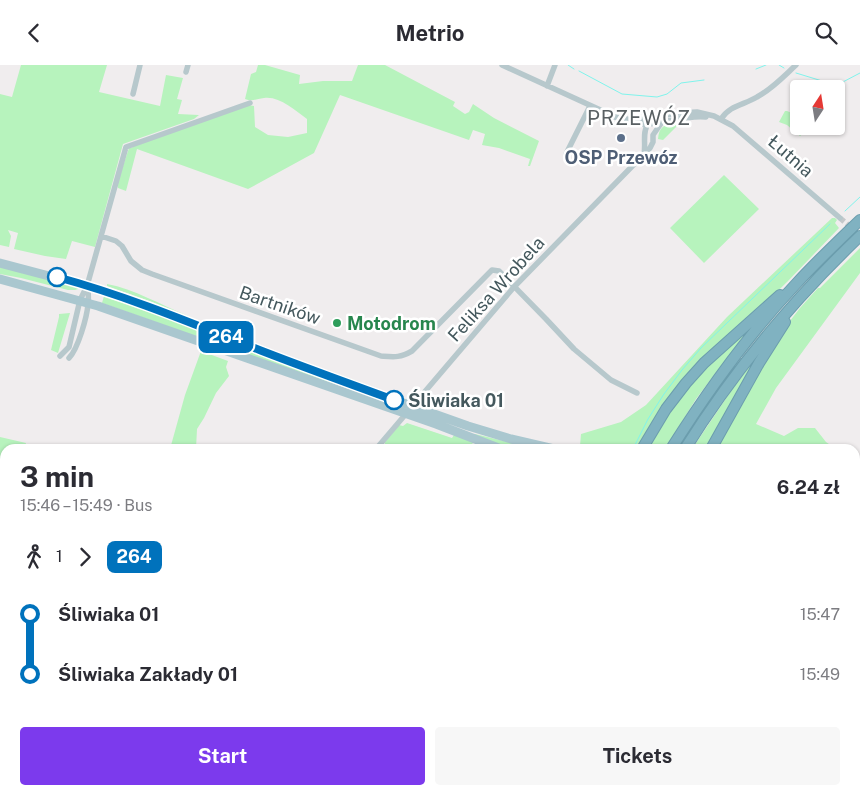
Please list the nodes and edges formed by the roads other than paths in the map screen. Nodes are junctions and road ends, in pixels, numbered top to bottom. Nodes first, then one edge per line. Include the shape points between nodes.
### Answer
1 (140, 65) edge
2 (188, 65) edge
3 (502, 65) edge
4 (555, 65) edge
5 (796, 65) edge
6 (186, 73) dead end
7 (547, 86) junction
8 (133, 94) dead end
9 (250, 103) dead end
10 (590, 106) junction
11 (614, 117) junction
12 (721, 119) junction
13 (645, 121) junction
14 (662, 121) junction
15 (630, 123) junction
16 (644, 134) junction
17 (653, 135) junction
18 (566, 154) dead end
19 (644, 154) junction
20 (840, 218) tunnel mouth
21 (860, 220) edge
22 (101, 236) junction
23 (860, 236) edge
24 (0, 263) edge
25 (0, 279) edge
26 (795, 285) junction
27 (88, 286) junction
28 (514, 287) junction
29 (803, 293) junction
30 (84, 302) junction
31 (60, 356) dead end
32 (69, 358) dead end
33 (637, 393) dead end
34 (412, 406) junction
35 (406, 414) junction
36 (380, 444) edge
37 (487, 444) edge
38 (534, 444) edge
39 (645, 444) edge
40 (674, 444) edge
41 (688, 444) edge
42 (714, 444) edge

1 - 8 street
2 - 6 street
3 - 7 street
4 - 7 street
5 - 12 street via 757,98 730,109
7 - 10 street
9 - 22 street via 126,147
10 - 11 street
10 - 18 street
11 - 13 street
11 - 15 street
12 - 13 street via 689,112
12 - 14 street via 694,117
12 - 20 street, Łutnia
13 - 14 street
13 - 15 street
13 - 16 street
13 - 17 street
14 - 17 street, Feliksa Wrobela
15 - 16 street
16 - 19 street
17 - 19 street, Feliksa Wrobela via 653,142
19 - 28 street, Feliksa Wrobela
21 - 26 highway
22 - 27 street
22 - 28 street, Bartników via 116,241 131,261 152,274 381,356 403,356 412,351 492,270 499,271
23 - 29 highway
24 - 27 main road
25 - 30 main road
26 - 39 highway via 704,363 666,409
26 - 40 highway via 725,368
27 - 30 street
27 - 34 main road via 152,307
28 - 33 street via 597,369
28 - 34 street, Feliksa Wrobela
29 - 41 highway via 734,376
29 - 42 highway
30 - 31 street via 69,347
30 - 32 street via 78,344
30 - 35 main road
34 - 35 street, Feliksa Wrobela
34 - 38 main road
35 - 36 street, Feliksa Wrobela
35 - 37 main road

